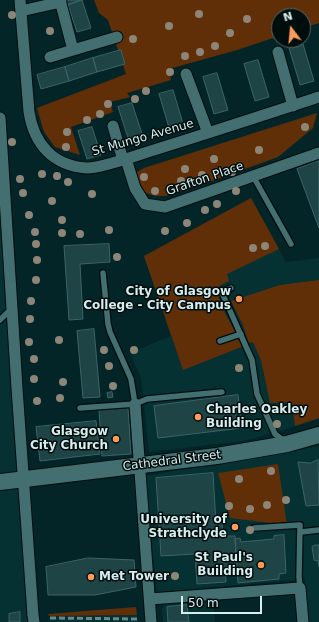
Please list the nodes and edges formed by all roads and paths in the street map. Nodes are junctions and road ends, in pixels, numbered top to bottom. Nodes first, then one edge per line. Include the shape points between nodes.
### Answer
1 (60, 1) edge
2 (21, 5) edge
3 (116, 37) dead end
4 (73, 50) junction
5 (278, 52) dead end
6 (50, 57) dead end
7 (186, 74) dead end
8 (319, 97) edge
9 (294, 106) junction
10 (0, 118) edge
11 (0, 123) edge
12 (112, 126) dead end
13 (208, 133) junction
14 (319, 153) edge
15 (124, 159) junction
16 (253, 176) junction
17 (3, 226) edge
18 (291, 244) dead end
19 (103, 273) dead end
20 (231, 288) dead end
21 (12, 309) junction
22 (0, 320) edge
23 (241, 334) junction
24 (220, 341) dead end
25 (222, 392) dead end
26 (135, 404) junction
27 (80, 408) dead end
28 (319, 435) edge
29 (287, 444) junction
30 (139, 465) junction
31 (24, 478) junction
32 (0, 482) edge
33 (254, 528) dead end
34 (319, 530) edge
35 (301, 532) junction
36 (300, 588) junction
37 (150, 599) junction
38 (34, 618) edge
39 (151, 622) edge
40 (303, 622) edge

1 - 2 street, St Mungo Avenue
1 - 4 street, St Mungo Avenue
2 - 15 street, St Mungo Avenue via 29,112 36,138 52,157 72,165 87,168
3 - 4 street
4 - 6 street
5 - 9 street
7 - 13 street
8 - 9 street, St Mungo Avenue
9 - 13 street, St Mungo Avenue
10 - 11 street
11 - 17 street
12 - 15 street
13 - 15 street, St Mungo Avenue
14 - 16 street, Grafton Place
15 - 16 street, Grafton Place via 135,188 145,204 165,206
16 - 18 lane
17 - 21 street
19 - 26 lane via 110,332 129,371
20 - 23 lane via 223,295
21 - 22 lane
21 - 31 street
23 - 24 lane
23 - 29 lane via 252,360 262,406 275,434
25 - 26 lane via 147,399
26 - 27 lane
26 - 30 street
28 - 29 street, Cathedral Street
29 - 30 street, Cathedral Street
30 - 31 street, Cathedral Street
30 - 37 street
31 - 32 street, Cathedral Street
31 - 38 street
33 - 35 lane via 300,525
34 - 35 lane
35 - 36 lane
36 - 37 street
36 - 40 street
37 - 39 street

